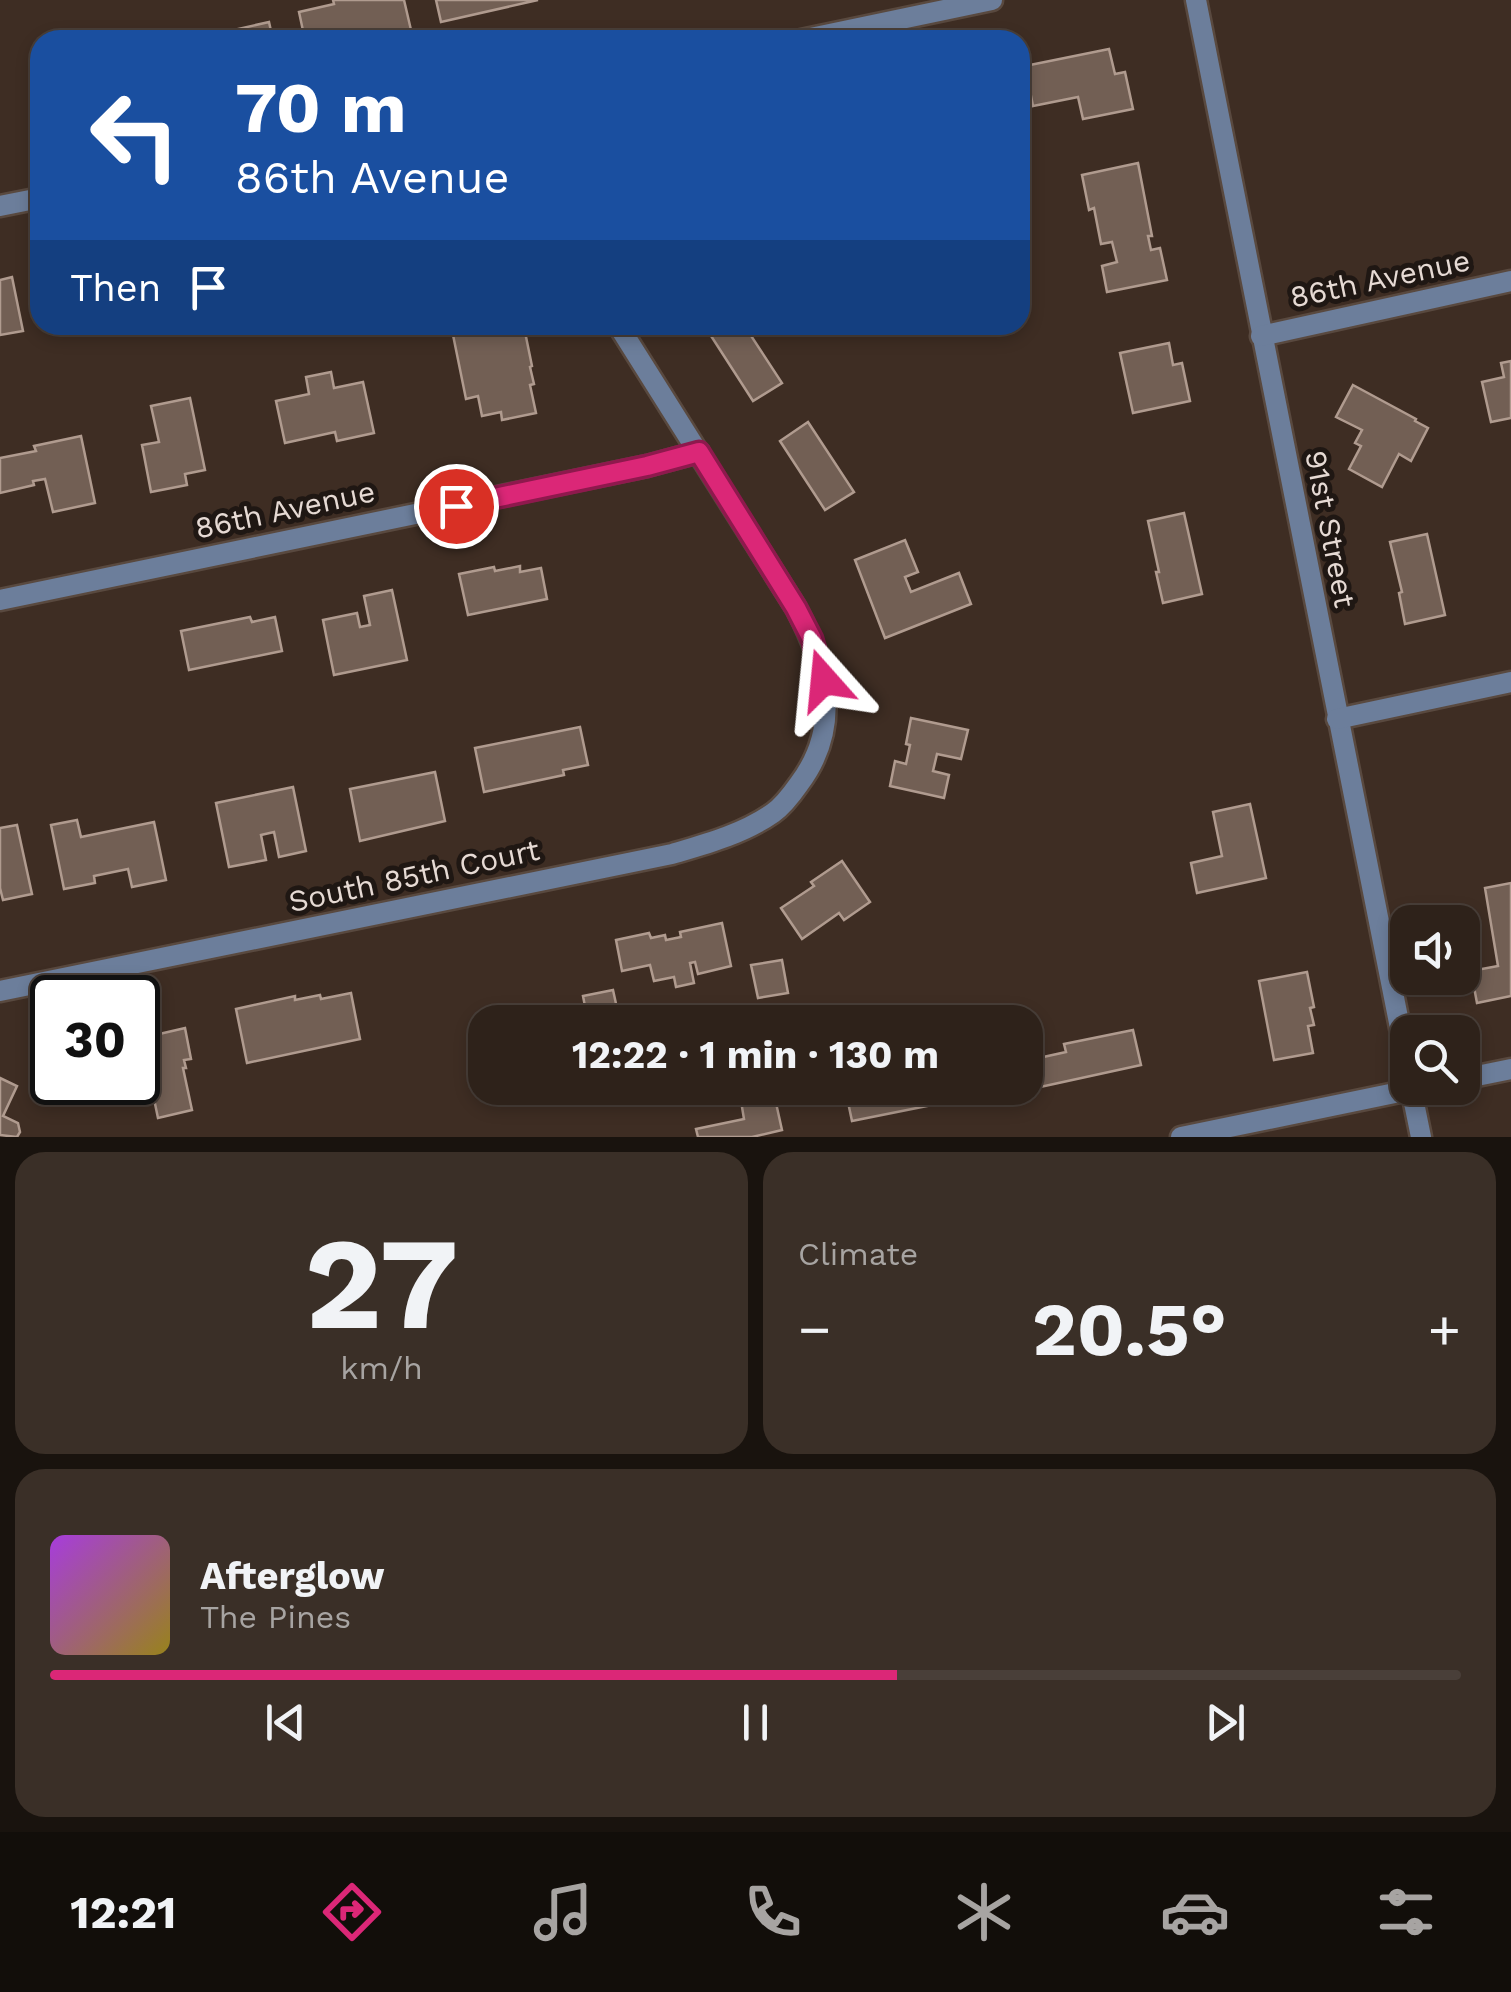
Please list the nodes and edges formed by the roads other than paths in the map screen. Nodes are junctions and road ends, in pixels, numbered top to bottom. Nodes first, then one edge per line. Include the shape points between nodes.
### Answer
1 (992, 0) edge
2 (1196, 0) edge
3 (849, 30) edge
4 (30, 200) edge
5 (0, 206) edge
6 (1511, 282) edge
7 (624, 335) edge
8 (1261, 336) junction
9 (699, 452) junction
10 (0, 600) edge
11 (1511, 682) edge
12 (1337, 719) junction
13 (0, 991) edge
14 (1398, 1015) edge
15 (1511, 1068) edge
16 (1480, 1074) edge
17 (1390, 1088) edge
18 (1416, 1105) edge
19 (1181, 1137) edge
20 (1422, 1137) edge

1 - 3 street
2 - 8 street, 91st Street
4 - 5 street
6 - 8 street, 86th Avenue
7 - 9 street
8 - 12 street, 91st Street
9 - 10 street, 86th Avenue
9 - 13 street, South 85th Court via 796,608 824,680 823,738 812,766 774,812 715,842 672,854
11 - 12 street
12 - 14 street, 91st Street
15 - 16 street
17 - 19 street
18 - 20 street, 91st Street

